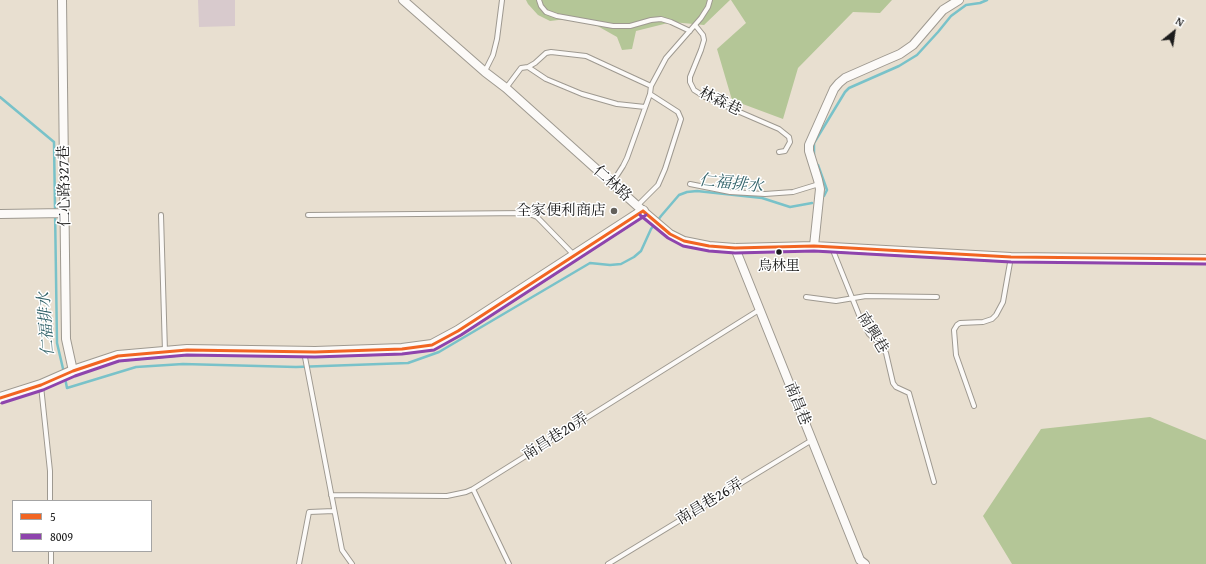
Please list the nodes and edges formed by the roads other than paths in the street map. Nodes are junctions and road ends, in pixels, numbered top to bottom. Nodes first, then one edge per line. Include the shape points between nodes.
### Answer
1 (62, 0) edge
2 (404, 0) edge
3 (502, 0) edge
4 (539, 0) edge
5 (710, 0) edge
6 (959, 0) edge
7 (695, 24) junction
8 (690, 31) junction
9 (528, 67) junction
10 (485, 72) junction
11 (651, 86) junction
12 (506, 88) junction
13 (650, 94) junction
14 (645, 107) junction
15 (779, 152) dead end
16 (611, 184) junction
17 (690, 184) dead end
18 (819, 184) junction
19 (640, 209) junction
20 (58, 213) junction
21 (0, 214) edge
22 (161, 215) dead end
23 (308, 215) dead end
24 (814, 246) junction
25 (832, 247) junction
26 (735, 248) junction
27 (574, 256) junction
28 (1011, 257) junction
29 (1206, 259) edge
30 (806, 297) dead end
31 (937, 297) dead end
32 (852, 298) junction
33 (760, 310) junction
34 (304, 352) junction
35 (165, 353) junction
36 (72, 371) junction
37 (41, 386) junction
38 (0, 398) edge
39 (974, 406) dead end
40 (812, 440) junction
41 (934, 482) dead end
42 (473, 489) junction
43 (331, 495) junction
44 (50, 500) edge
45 (334, 511) junction
46 (50, 552) edge
47 (862, 563) edge
48 (50, 564) edge
49 (299, 564) edge
50 (352, 564) edge
51 (509, 564) edge
52 (608, 564) edge

1 - 20 street, 仁心路327巷
2 - 10 street, 仁林路
3 - 10 lane via 497,39
4 - 8 lane via 546,12 557,16 614,26 630,26 661,19
5 - 7 lane via 708,7
6 - 18 street via 944,10 913,45 900,54 845,78 834,89 809,145
7 - 8 lane
7 - 15 lane, 林森巷 via 704,40 690,77 694,90 780,129 790,142 785,150
8 - 11 lane via 666,58
9 - 11 lane via 551,52 586,56
9 - 12 lane via 521,68
9 - 14 lane via 546,79 594,98
10 - 12 street, 仁林路
11 - 13 lane
12 - 16 street, 仁林路
13 - 14 lane
13 - 19 lane, 林森巷 via 678,112 681,118 658,185
14 - 16 lane via 625,162
16 - 19 street, 仁林路
17 - 18 lane via 730,192 765,194 794,192
18 - 24 street
19 - 26 street, 仁林路 via 670,234 684,241
19 - 27 street
20 - 21 street
20 - 36 street, 仁心路327巷 via 66,339
22 - 35 lane
23 - 27 lane via 527,213 537,217
24 - 25 street, 仁林路
24 - 26 street, 仁林路
25 - 28 street, 仁林路
25 - 32 lane, 南興巷
26 - 33 street, 南昌巷
27 - 34 street via 432,345 402,349
28 - 29 street, 仁林路
28 - 39 lane via 1003,302 996,315 983,322 960,323 954,330 956,355
30 - 32 lane via 836,302
31 - 32 lane
32 - 41 lane, 南興巷 via 869,334 882,346 886,354 893,383 909,393
33 - 40 street, 南昌巷
33 - 42 lane, 南昌巷20弄
34 - 35 street via 187,350
34 - 43 lane
35 - 36 street via 118,356
36 - 37 street
37 - 38 street
37 - 44 lane via 50,471
40 - 47 street, 南昌巷
40 - 52 lane, 南昌巷26弄
42 - 43 lane, 南昌巷20弄 via 447,496
42 - 51 lane
43 - 45 lane
45 - 49 lane via 309,512
45 - 50 lane via 342,550
46 - 48 lane

